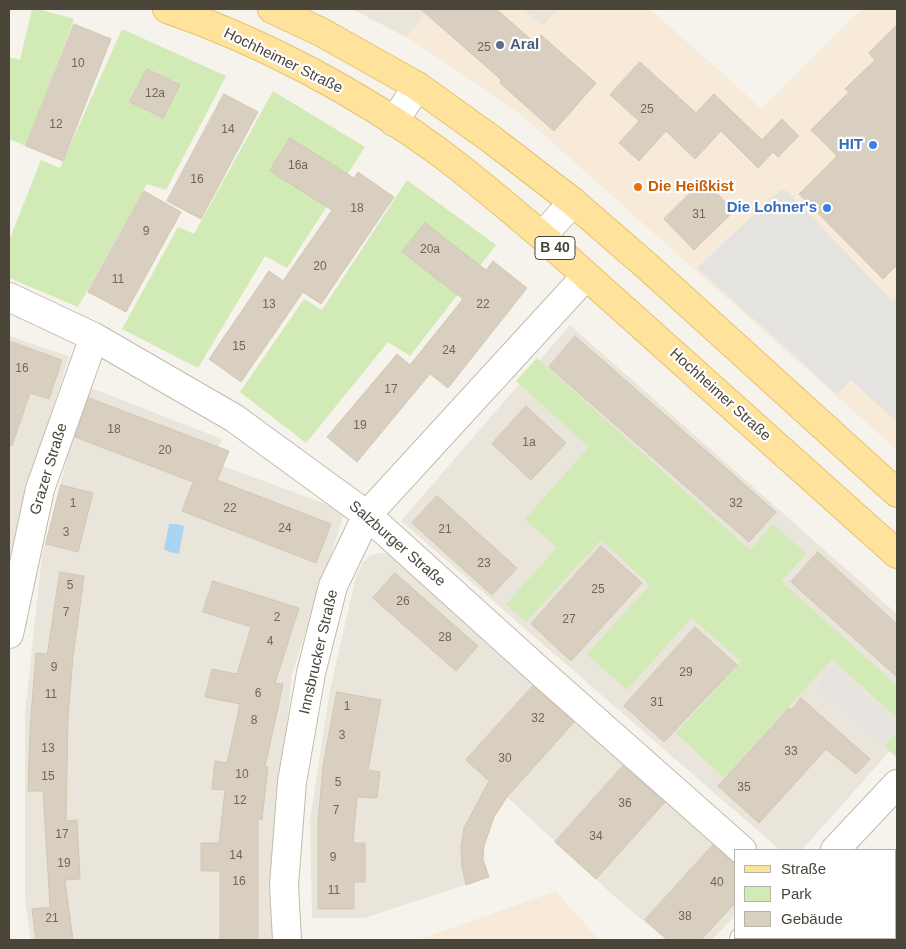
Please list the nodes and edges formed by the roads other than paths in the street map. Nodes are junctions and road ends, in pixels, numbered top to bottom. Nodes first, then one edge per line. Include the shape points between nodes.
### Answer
1 (167, 9) edge
2 (272, 9) edge
3 (417, 86) junction
4 (394, 122) junction
5 (573, 202) junction
6 (542, 236) junction
7 (586, 276) junction
8 (9, 297) edge
9 (94, 337) junction
10 (897, 493) edge
11 (367, 515) junction
12 (897, 554) edge
13 (9, 634) edge
14 (897, 784) edge
15 (741, 849) edge
16 (837, 849) edge
17 (287, 940) edge

1 - 4 main road, Hochheimer Straße / B 40 via 272,53 341,89
2 - 3 main road via 321,32
3 - 4 street
3 - 5 main road
4 - 6 main road, Hochheimer Straße / B 40 via 438,151
5 - 6 street
5 - 10 main road
6 - 7 main road, Hochheimer Straße / B 40
7 - 11 street, Innsbrucker Straße
7 - 12 main road, Hochheimer Straße / B 40
8 - 9 street, Salzburger Straße
9 - 11 street, Salzburger Straße via 234,418
9 - 13 street, Grazer Straße via 40,489
11 - 15 street, Salzburger Straße
11 - 17 street, Innsbrucker Straße via 333,586 311,673 292,792 284,885
14 - 16 street

